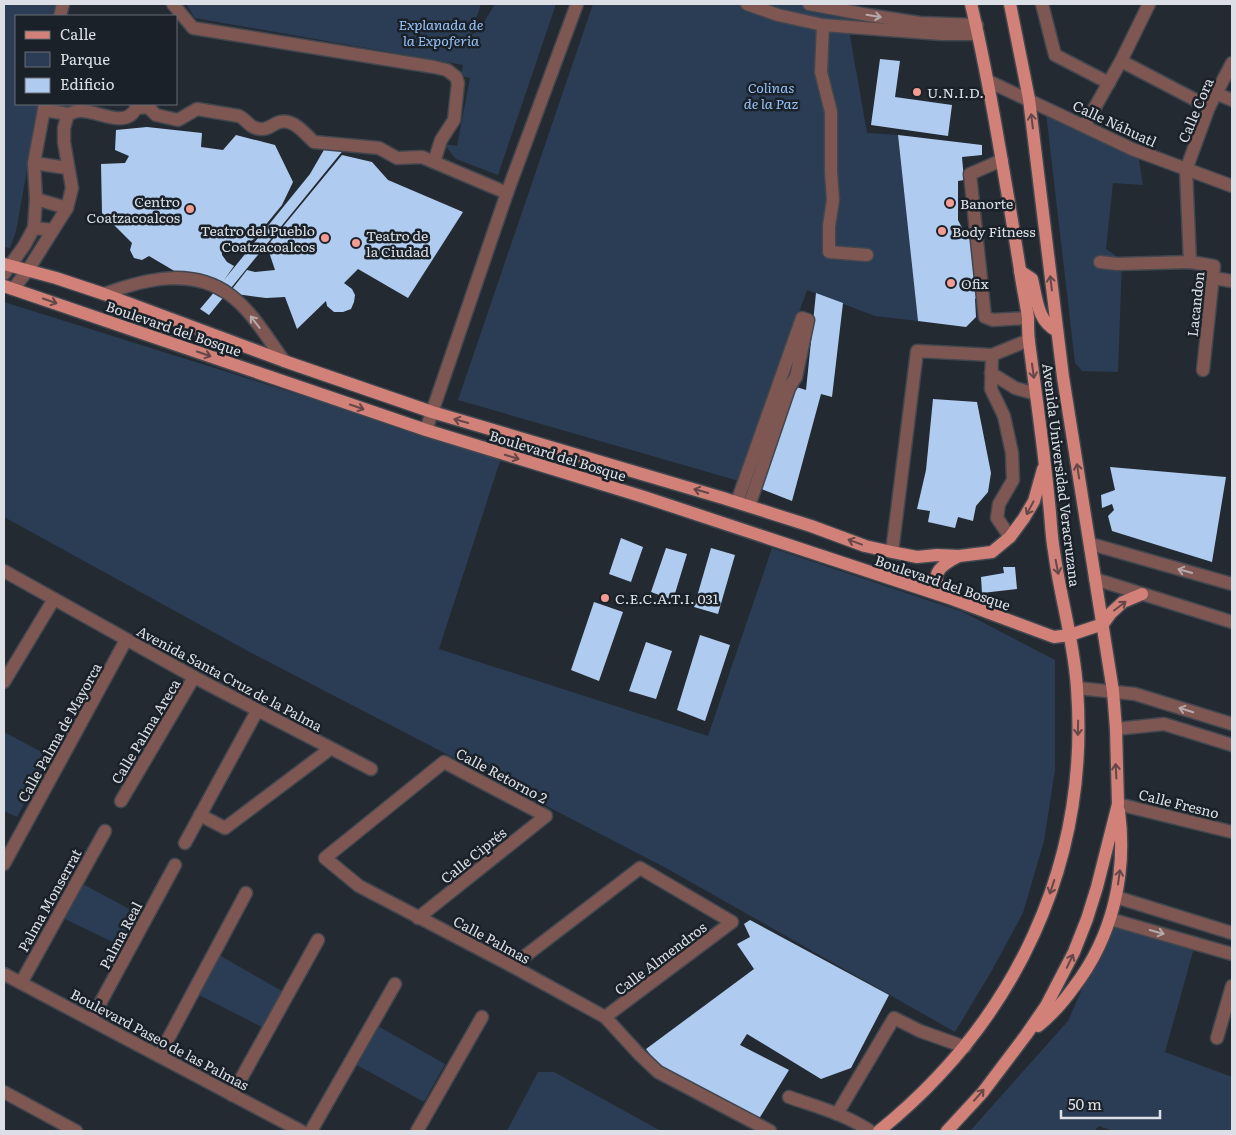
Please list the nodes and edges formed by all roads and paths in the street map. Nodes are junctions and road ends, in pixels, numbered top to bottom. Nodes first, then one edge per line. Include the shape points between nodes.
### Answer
1 (173, 4) edge
2 (577, 4) edge
3 (747, 4) edge
4 (809, 4) edge
5 (971, 4) edge
6 (1010, 4) edge
7 (1042, 4) edge
8 (1149, 4) edge
9 (823, 25) junction
10 (977, 30) junction
11 (1121, 61) junction
12 (1232, 63) edge
13 (988, 81) junction
14 (1109, 83) junction
15 (1217, 94) junction
16 (1030, 99) junction
17 (1232, 100) edge
18 (44, 107) edge
19 (1209, 108) junction
20 (68, 114) junction
21 (1085, 125) junction
22 (1002, 160) junction
23 (434, 162) junction
24 (34, 163) junction
25 (67, 168) junction
26 (1186, 170) junction
27 (1232, 186) edge
28 (507, 193) junction
29 (36, 199) junction
30 (67, 208) junction
31 (34, 228) junction
32 (53, 230) junction
33 (867, 255) dead end
34 (1100, 262) dead end
35 (1190, 262) junction
36 (6, 268) edge
37 (28, 270) junction
38 (1020, 271) junction
39 (1213, 278) junction
40 (1232, 281) edge
41 (9, 287) edge
42 (104, 294) junction
43 (1028, 318) junction
44 (1057, 331) junction
45 (1029, 340) junction
46 (992, 355) junction
47 (284, 361) junction
48 (1203, 370) dead end
49 (992, 373) junction
50 (1036, 394) junction
51 (777, 406) junction
52 (432, 412) junction
53 (426, 430) junction
54 (1046, 462) junction
55 (743, 504) junction
56 (1010, 537) junction
57 (1090, 544) junction
58 (892, 552) junction
59 (959, 556) junction
60 (4, 571) edge
61 (1095, 579) junction
62 (1232, 584) edge
63 (1142, 594) junction
64 (949, 598) junction
65 (54, 599) junction
66 (1232, 622) edge
67 (1103, 624) junction
68 (1070, 635) junction
69 (126, 640) junction
70 (194, 677) junction
71 (4, 682) edge
72 (1077, 688) junction
73 (1113, 691) junction
74 (1168, 704) junction
75 (257, 711) junction
76 (1164, 724) junction
77 (1232, 724) edge
78 (1116, 729) junction
79 (1232, 745) edge
80 (330, 749) junction
81 (444, 762) joint
82 (371, 769) dead end
83 (121, 801) dead end
84 (1118, 804) junction
85 (200, 815) junction
86 (546, 816) joint
87 (105, 830) dead end
88 (1232, 832) edge
89 (185, 843) dead end
90 (4, 864) edge
91 (175, 865) dead end
92 (246, 894) dead end
93 (1116, 897) junction
94 (418, 918) junction
95 (1110, 919) junction
96 (1232, 933) edge
97 (318, 940) dead end
98 (1232, 954) edge
99 (512, 966) junction
100 (4, 974) edge
101 (21, 983) junction
102 (395, 984) dead end
103 (1232, 986) edge
104 (482, 1017) dead end
105 (605, 1017) junction
106 (91, 1020) junction
107 (1026, 1035) junction
108 (1217, 1038) dead end
109 (965, 1047) junction
110 (159, 1056) junction
111 (4, 1092) edge
112 (232, 1095) junction
113 (789, 1097) dead end
114 (837, 1114) junction
115 (75, 1131) edge
116 (302, 1131) edge
117 (311, 1131) edge
118 (417, 1131) edge
119 (770, 1131) edge
120 (870, 1131) edge
121 (879, 1131) edge
122 (947, 1131) edge

1 - 23 street via 193,28 447,70 458,83 454,120 441,140
2 - 28 street
3 - 9 street
4 -> 10 street via 896,20
5 - 10 main road, Avenida Universidad Veracruzana
6 - 16 main road, Avenida Universidad Veracruzana
7 - 14 street via 1055,54
8 - 11 street
9 - 10 street via 942,34
9 - 33 street via 821,72 831,112 833,200 829,252
10 - 13 main road, Avenida Universidad Veracruzana
11 - 14 street
11 - 19 street
12 - 15 street, Calle Cora
13 - 16 street, Calle Náhuatl
13 - 22 main road, Avenida Universidad Veracruzana
14 - 21 street
15 - 17 street
15 - 19 street, Calle Cora
16 - 21 street, Calle Náhuatl
44 -> 16 main road, Avenida Universidad Veracruzana
18 - 20 street
18 - 24 street
19 - 26 street, Calle Cora
20 - 23 street via 79,111 126,118 136,108 148,107 159,116 178,120 197,109 239,116 248,125 263,129 279,122 295,125 314,142 379,148 397,158 422,158
20 - 25 street via 64,128
21 - 26 street, Calle Náhuatl via 1132,149
22 - 38 main road, Avenida Universidad Veracruzana
22 - 43 street via 970,174 985,317 993,320
23 - 28 street
24 - 25 street
24 - 29 street
25 - 30 street via 72,188
26 - 27 street, Calle Náhuatl
26 - 35 street
28 - 52 street
29 - 30 street
29 - 31 street
30 - 32 street
31 - 32 street
31 - 36 street
32 - 37 street
34 - 35 street
35 - 39 street, Lacandon via 1214,266
36 - 37 main road, Boulevard del Bosque
37 - 41 street
37 - 42 main road, Boulevard del Bosque
38 - 43 main road, Avenida Universidad Veracruzana
38 - 44 main road via 1032,279 1044,322
39 - 40 street
39 - 48 street, Lacandon
41 -> 53 main road, Boulevard del Bosque
42 - 47 main road, Boulevard del Bosque
47 -> 42 street via 247,312 230,295 209,284 187,278 160,278
43 - 45 main road, Avenida Universidad Veracruzana
57 -> 44 main road, Avenida Universidad Veracruzana
45 - 46 street
45 -> 50 main road, Avenida Universidad Veracruzana
46 - 49 street
46 - 58 street via 917,350
47 - 52 main road, Boulevard del Bosque
49 - 50 street via 1015,388
49 - 56 street via 991,389 1004,416 1012,452 1012,480 999,504 997,518
50 - 54 main road, Avenida Universidad Veracruzana
51 - 51 street via 802,318 808,320 796,377
51 - 55 street
52 - 53 street
55 -> 52 main road, Boulevard del Bosque
53 -> 64 main road, Boulevard del Bosque via 644,497
54 -> 56 main road, Boulevard del Bosque via 1034,501
54 -> 68 main road, Avenida Universidad Veracruzana via 1054,551
58 -> 55 main road, Boulevard del Bosque
56 - 59 main road, Boulevard del Bosque via 992,552
57 - 61 main road, Avenida Universidad Veracruzana
62 -> 57 street
58 - 59 main road, Boulevard del Bosque via 917,557
59 - 64 main road via 941,566 937,574 939,589
60 - 65 street, Avenida Santa Cruz de la Palma
61 - 63 street
61 - 67 main road, Avenida Universidad Veracruzana
63 - 66 street
67 -> 63 main road via 1123,602
64 - 68 main road, Boulevard del Bosque via 1054,638
65 - 69 street, Avenida Santa Cruz de la Palma
65 - 71 street
67 - 68 main road, Boulevard del Bosque
67 - 73 main road, Avenida Universidad Veracruzana
68 - 72 main road, Avenida Universidad Veracruzana
69 - 70 street, Avenida Santa Cruz de la Palma
69 - 90 street, Calle Palma de Mayorca
70 - 75 street, Avenida Santa Cruz de la Palma
70 - 83 street, Calle Palma Areca
72 - 73 street
72 -> 109 main road, Avenida Universidad Veracruzana via 1075,789 1062,855 1040,919 1015,972
73 - 74 street
73 - 78 main road, Avenida Universidad Veracruzana
74 - 76 street
77 -> 74 street
75 - 80 street, Avenida Santa Cruz de la Palma
75 - 85 street
76 - 78 street
76 - 79 street
84 -> 78 main road, Avenida Universidad Veracruzana
80 - 82 street
80 - 85 street, Avenida Santa Cruz de la Palma via 225,828
81 - 86 street, Calle Retorno 2
81 - 94 street, Calle Palmas via 325,858 360,886
84 - 88 street, Calle Fresno
93 -> 84 main road via 1122,850
107 -> 84 main road, Avenida Universidad Veracruzana via 1046,1006 1074,952 1097,887
85 - 89 street
86 - 94 street, Calle Ciprés
87 - 101 street, Palma Monserrat
91 - 106 street, Palma Real
92 - 110 street
93 - 95 main road
93 - 96 street
94 - 99 street, Calle Palmas
95 -> 98 street
95 - 107 main road via 1084,974 1047,1020
97 - 112 street
99 - 105 street, Calle Palmas
99 - 105 street, Calle Almendros via 640,868 732,922
100 - 101 street, Boulevard Paseo de las Palmas
101 - 106 street, Boulevard Paseo de las Palmas
102 - 117 street
103 - 108 street
104 - 118 street
105 - 119 street, Calle Palmas via 658,1072
106 - 110 street, Boulevard Paseo de las Palmas
122 -> 107 main road, Avenida Universidad Veracruzana via 983,1092
109 - 114 street via 894,1018
109 - 121 main road, Avenida Universidad Veracruzana via 922,1095
110 - 112 street, Boulevard Paseo de las Palmas
111 - 115 street
112 - 116 street, Boulevard Paseo de las Palmas
113 - 114 street
114 - 120 street

